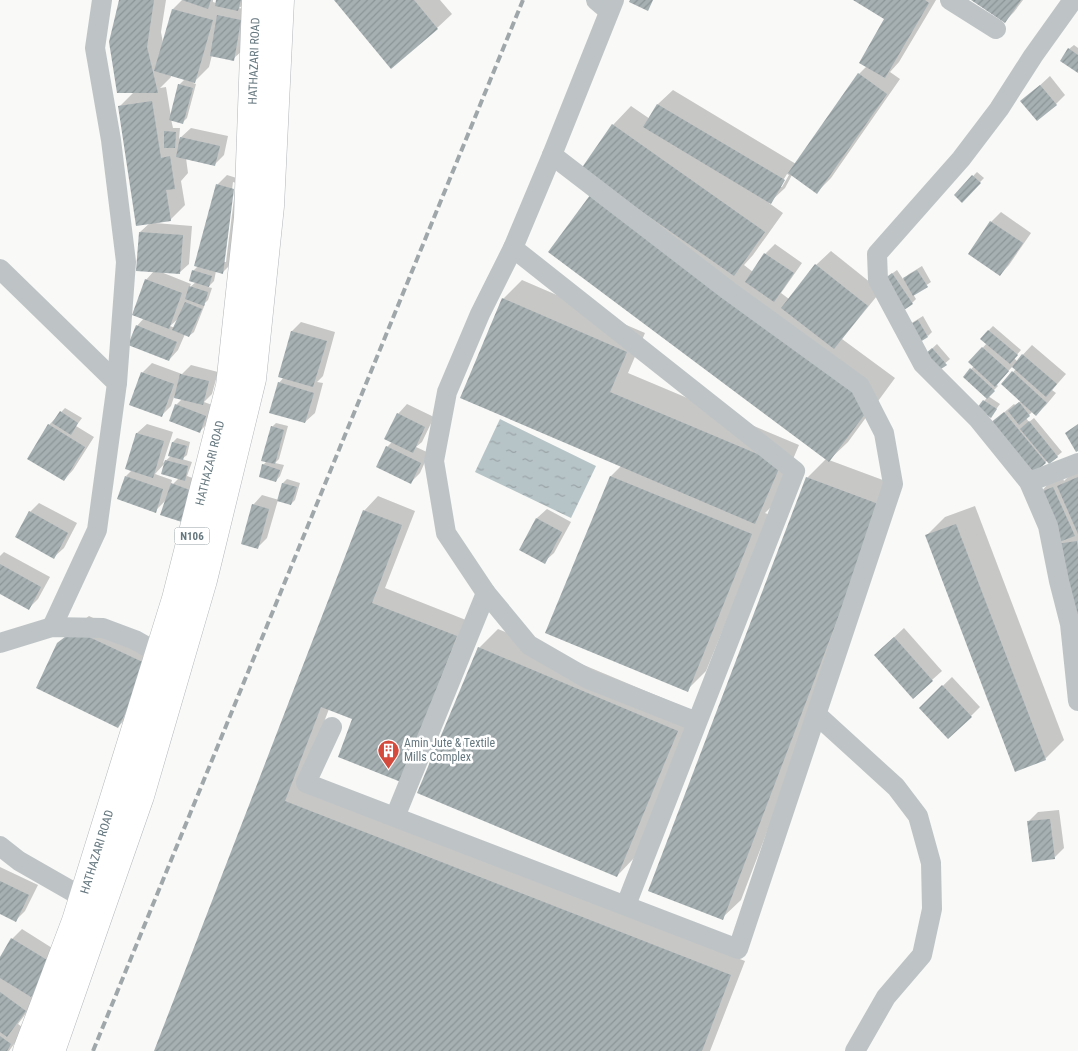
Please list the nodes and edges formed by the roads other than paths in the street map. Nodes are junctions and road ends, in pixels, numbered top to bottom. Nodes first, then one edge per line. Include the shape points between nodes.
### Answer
1 (102, 0) edge
2 (256, 0) edge
3 (280, 0) edge
4 (950, 0) edge
5 (1073, 0) edge
6 (606, 4) edge
7 (996, 29) dead end
8 (552, 155) junction
9 (513, 248) junction
10 (0, 269) edge
11 (117, 383) junction
12 (1078, 463) edge
13 (1028, 482) junction
14 (486, 593) junction
15 (1074, 623) edge
16 (52, 627) junction
17 (0, 643) edge
18 (158, 653) junction
19 (1078, 701) edge
20 (817, 715) junction
21 (697, 722) junction
22 (332, 727) dead end
23 (395, 817) junction
24 (0, 846) edge
25 (84, 896) junction
26 (626, 906) junction
27 (27, 1051) edge
28 (51, 1051) edge
29 (855, 1051) edge

1 - 11 street via 95,48 111,140 126,262
2 - 18 highway, HATHAZARI ROAD / N106 via 248,218 230,386 176,600
3 - 28 highway, HATHAZARI ROAD / N106 via 270,206 252,378 202,580 140,796
4 - 7 street
5 - 13 street via 966,152 877,254 878,280 923,364 978,419
6 - 8 street
8 - 9 street
8 - 20 street via 729,291 860,386 884,434 894,484
9 - 14 street via 447,392 434,461 446,533
9 - 21 street via 795,471
10 - 11 street
11 - 16 street via 97,530
12 - 13 street
13 - 15 street via 1048,526 1058,581
14 - 21 street via 529,644 588,679
14 - 23 street
15 - 19 street
16 - 17 street
16 - 18 street via 103,628
18 - 25 highway, HATHAZARI ROAD / N106
20 - 26 street via 738,949
20 - 29 street via 896,787 918,816 931,863 932,909 922,955 886,997
21 - 26 street
22 - 23 street via 306,783
23 - 26 street
24 - 25 street via 19,861
25 - 27 highway, HATHAZARI ROAD / N106

